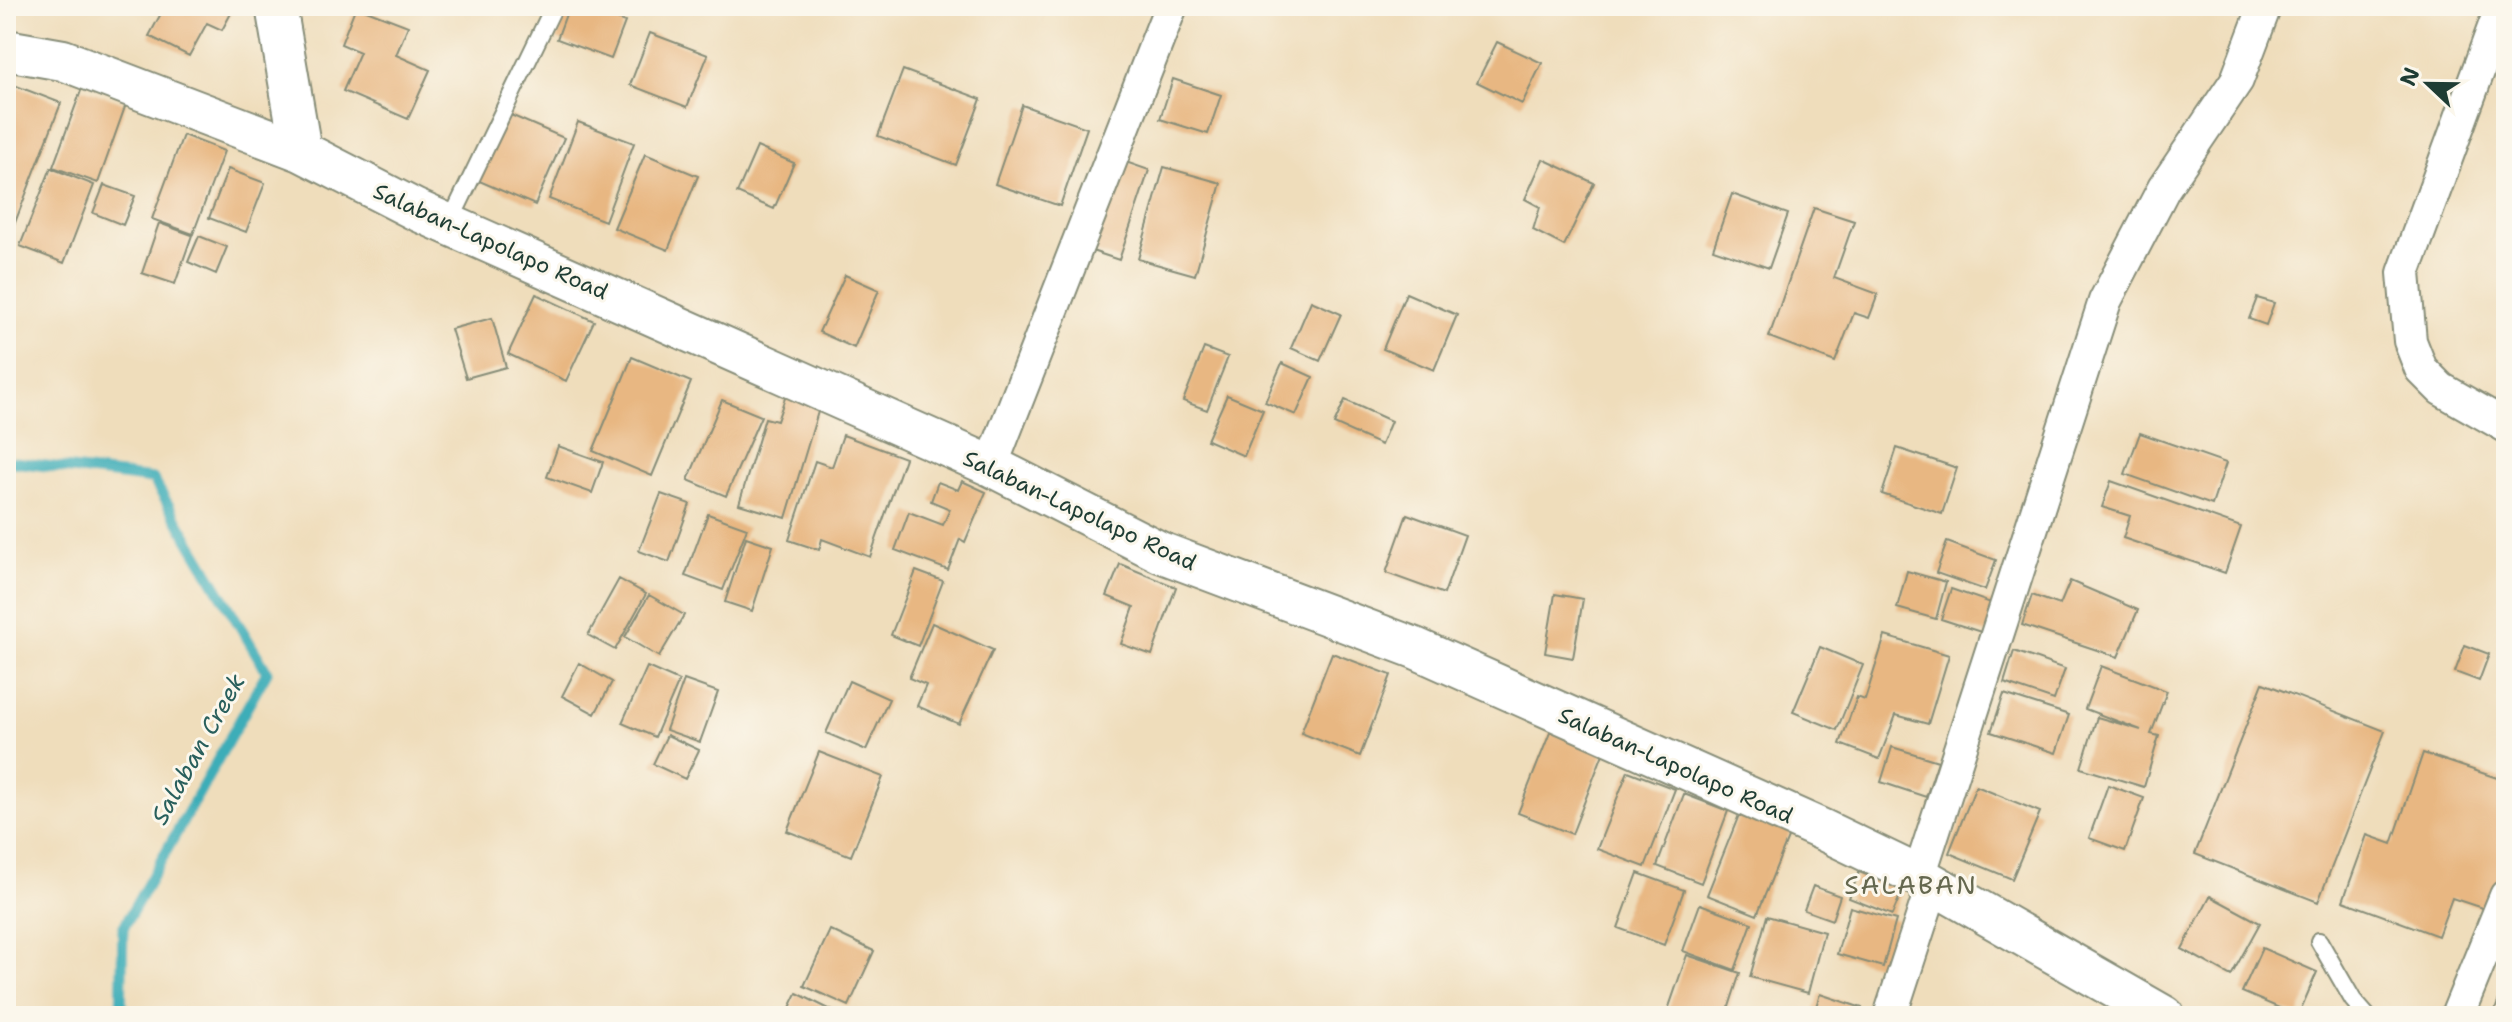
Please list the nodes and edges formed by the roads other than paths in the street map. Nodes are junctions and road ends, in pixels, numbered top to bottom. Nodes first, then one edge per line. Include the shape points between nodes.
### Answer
1 (276, 6) edge
2 (554, 6) edge
3 (1171, 6) edge
4 (2265, 6) edge
5 (2502, 6) edge
6 (6, 50) edge
7 (301, 151) junction
8 (449, 224) junction
9 (2506, 426) edge
10 (991, 466) junction
11 (1926, 880) junction
12 (2506, 896) edge
13 (2319, 941) dead end
14 (1890, 1016) edge
15 (2164, 1016) edge
16 (2367, 1016) edge
17 (2457, 1016) edge

1 - 7 street
2 - 8 lane
3 - 10 street
4 - 11 street via 2237,80 2164,188 2105,301
5 - 9 street via 2404,273 2410,341 2421,369 2441,389
6 - 7 street, Salaban-Lapolapo Road via 63,60
7 - 8 street, Salaban-Lapolapo Road
8 - 10 street, Salaban-Lapolapo Road
10 - 11 street, Salaban-Lapolapo Road via 1160,552 1415,648
11 - 14 street
11 - 15 street, Salaban-Lapolapo Road
12 - 17 street
13 - 16 lane

